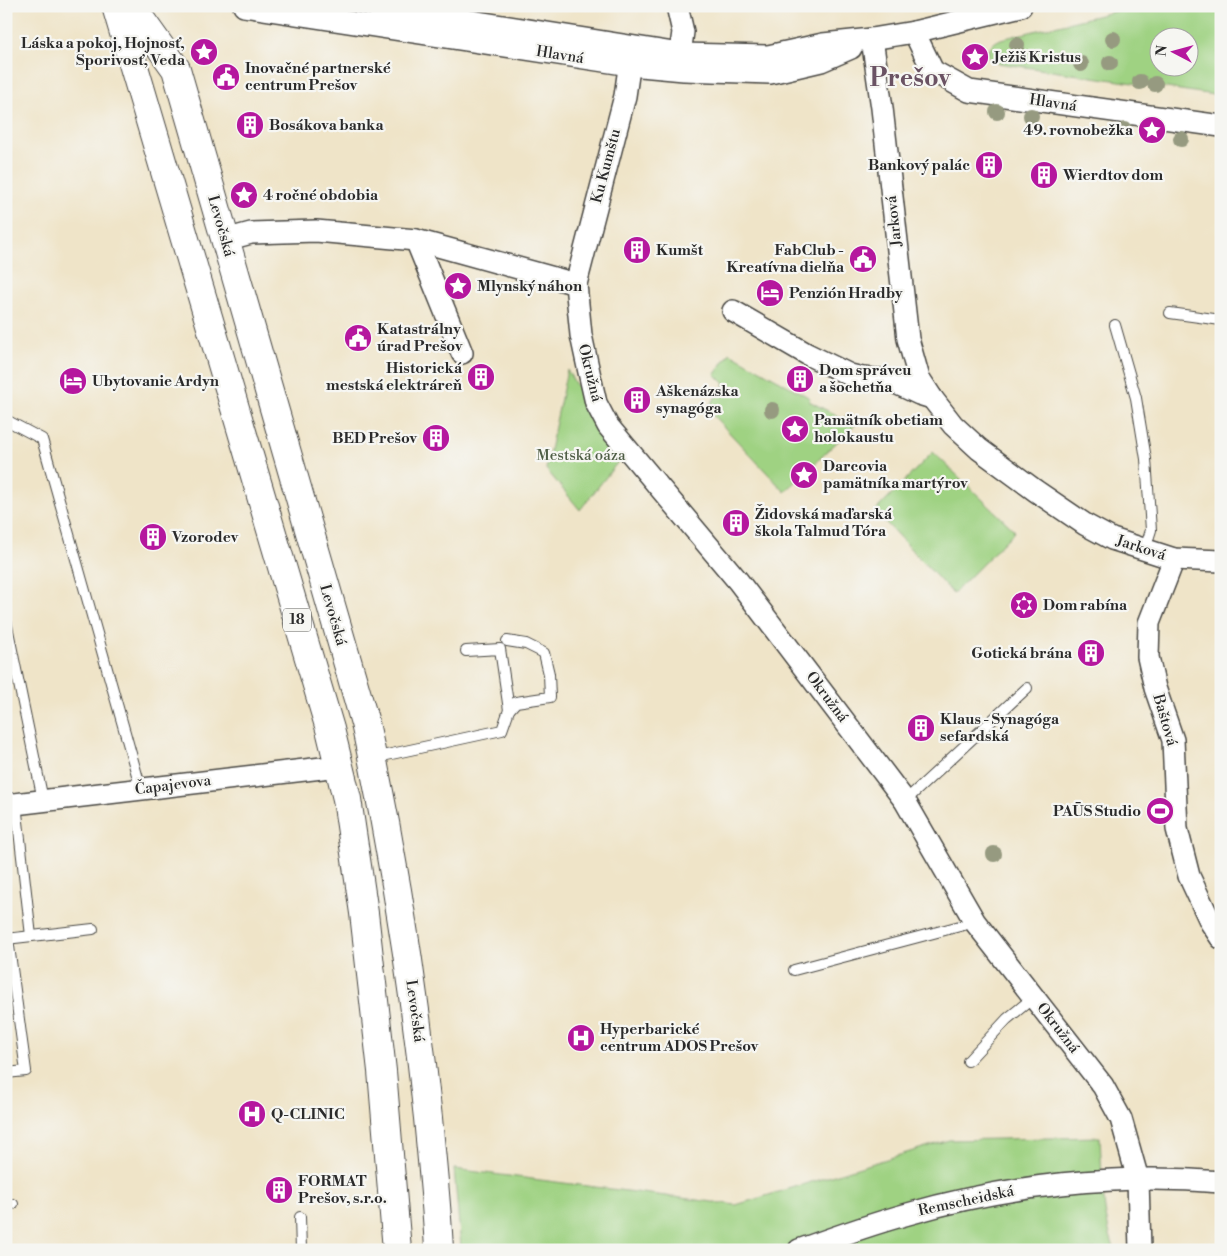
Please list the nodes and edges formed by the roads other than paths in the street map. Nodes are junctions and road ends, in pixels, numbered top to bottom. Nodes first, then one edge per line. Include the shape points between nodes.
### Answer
1 (116, 6) edge
2 (131, 6) edge
3 (244, 6) edge
4 (376, 6) edge
5 (677, 6) edge
6 (1021, 6) edge
7 (914, 32) junction
8 (872, 39) junction
9 (680, 54) junction
10 (631, 56) junction
11 (1221, 126) edge
12 (225, 240) junction
13 (416, 240) junction
14 (576, 284) junction
15 (733, 311) dead end
16 (1170, 313) dead end
17 (1221, 320) edge
18 (1115, 325) dead end
19 (462, 353) dead end
20 (932, 398) junction
21 (6, 420) edge
22 (1145, 549) junction
23 (1174, 559) junction
24 (1221, 561) edge
25 (6, 621) edge
26 (507, 641) dead end
27 (466, 651) dead end
28 (1027, 688) dead end
29 (509, 710) junction
30 (372, 758) junction
31 (339, 766) junction
32 (141, 789) junction
33 (44, 800) junction
34 (905, 801) junction
35 (11, 804) edge
36 (975, 922) junction
37 (93, 929) dead end
38 (31, 936) junction
39 (1221, 938) edge
40 (7, 939) edge
41 (794, 970) dead end
42 (1034, 997) junction
43 (968, 1061) dead end
44 (6, 1073) edge
45 (433, 1175) junction
46 (1138, 1179) junction
47 (1221, 1182) edge
48 (300, 1217) dead end
49 (302, 1250) edge
50 (397, 1250) edge
51 (439, 1250) edge
52 (454, 1250) edge
53 (799, 1250) edge
54 (1140, 1250) edge

1 - 31 main road, 18
2 - 12 main road, Levočská / 18 via 176,69
3 - 10 street, Hlavná
4 - 10 street, Hlavná
5 - 9 street via 683,32
6 - 7 street, Hlavná
7 - 8 street, Hlavná
7 - 11 street, Hlavná via 933,72 969,91
8 - 9 street, Hlavná via 823,44 768,56
8 - 10 street, Hlavná via 821,61 770,73 684,70
8 - 20 street, Jarková via 908,339 919,378
9 - 10 street, Hlavná
10 - 14 street, Ku Kumštu via 625,96
12 - 13 street via 251,233 316,231
12 - 30 main road, Levočská / 18 via 365,723
13 - 14 street
13 - 19 street
14 - 34 street, Okružná via 584,350 596,403 608,426 738,581
15 - 20 street via 850,375 889,380
16 - 17 lane
18 - 22 lane via 1136,398 1146,459 1151,530
20 - 22 street, Jarková via 953,425 979,449 1036,491 1112,539
21 - 32 lane via 42,440
22 - 23 street, Jarková
23 - 24 street, Jarková
23 - 39 street, Baštová via 1149,623 1148,657 1173,740 1178,829 1189,876
25 - 33 lane
26 - 29 lane via 526,644 544,653 550,697 516,702
27 - 29 lane via 500,650
28 - 34 lane
29 - 30 lane via 502,730
30 - 45 main road, Levočská / 18 via 404,929 422,1059
31 - 32 street, Čapajevova
31 - 50 main road, 18 via 364,913 383,1081
32 - 33 street, Čapajevova
33 - 35 street, Čapajevova
34 - 36 street, Okružná
35 - 38 lane
36 - 41 lane
36 - 42 street, Okružná
37 - 38 lane
38 - 40 lane
40 - 44 lane via 26,1071
42 - 43 lane via 1007,1019
42 - 46 street, Okružná via 1103,1086 1121,1119
45 - 51 main road, Levočská / 18
45 - 52 street
46 - 47 street
46 - 53 street, Remscheidská via 1056,1185 987,1195 908,1213
46 - 54 street, Okružná
48 - 49 lane

